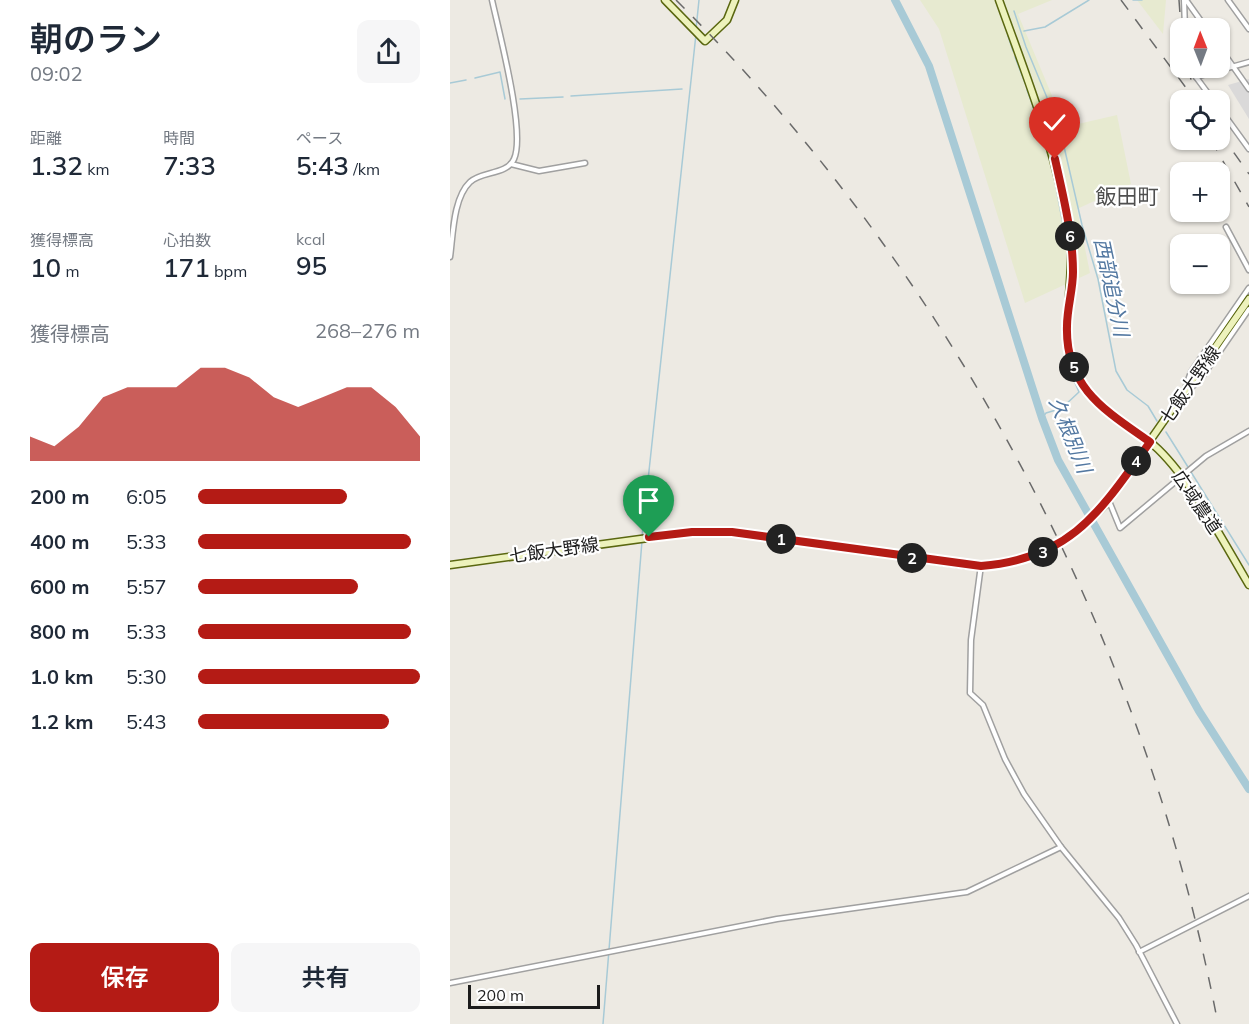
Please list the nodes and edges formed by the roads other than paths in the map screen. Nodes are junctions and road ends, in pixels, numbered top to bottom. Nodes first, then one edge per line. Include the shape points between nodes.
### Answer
1 (492, 0) edge
2 (665, 0) edge
3 (735, 0) edge
4 (999, 0) edge
5 (1185, 0) edge
6 (1228, 0) edge
7 (1185, 18) edge
8 (1198, 18) edge
9 (1249, 29) edge
10 (1249, 62) edge
11 (1230, 63) edge
12 (1233, 67) junction
13 (1230, 68) edge
14 (1249, 89) edge
15 (1230, 123) edge
16 (1249, 149) edge
17 (585, 163) dead end
18 (511, 164) junction
19 (1226, 227) dead end
20 (450, 257) edge
21 (1249, 270) edge
22 (1249, 288) edge
23 (1249, 299) edge
24 (1249, 309) edge
25 (1180, 398) junction
26 (1249, 431) edge
27 (1150, 442) junction
28 (1181, 477) junction
29 (1107, 503) junction
30 (450, 565) edge
31 (981, 566) junction
32 (1249, 585) edge
33 (1060, 848) junction
34 (1249, 896) edge
35 (1139, 951) junction
36 (450, 983) edge
37 (1176, 1024) edge

1 - 18 street via 514,111 516,150
2 - 3 main road via 705,41 727,20
4 - 27 main road, 広域農道 via 1046,130 1060,181 1072,254 1067,326 1073,366 1098,405
5 - 7 street
5 - 8 street
6 - 9 street
10 - 12 street
11 - 12 street
12 - 13 street
12 - 14 street
15 - 16 street
17 - 18 street via 539,171
18 - 20 street via 468,184 457,211
19 - 21 street
22 - 25 street via 1191,372
23 - 25 main road, 七飯大野線
24 - 25 street via 1202,377
25 - 27 main road, 七飯大野線
26 - 28 street via 1227,442
27 - 28 main road, 広域農道
27 - 29 main road, 七飯大野線
28 - 29 street via 1120,528
28 - 32 main road, 広域農道
29 - 31 main road, 七飯大野線 via 1079,530 1041,553
30 - 31 main road, 七飯大野線 via 692,532 732,532
31 - 33 street via 971,640 970,693 985,709 1011,772
33 - 35 street via 1107,903
33 - 36 street via 967,892 777,920
34 - 35 street
35 - 37 street

